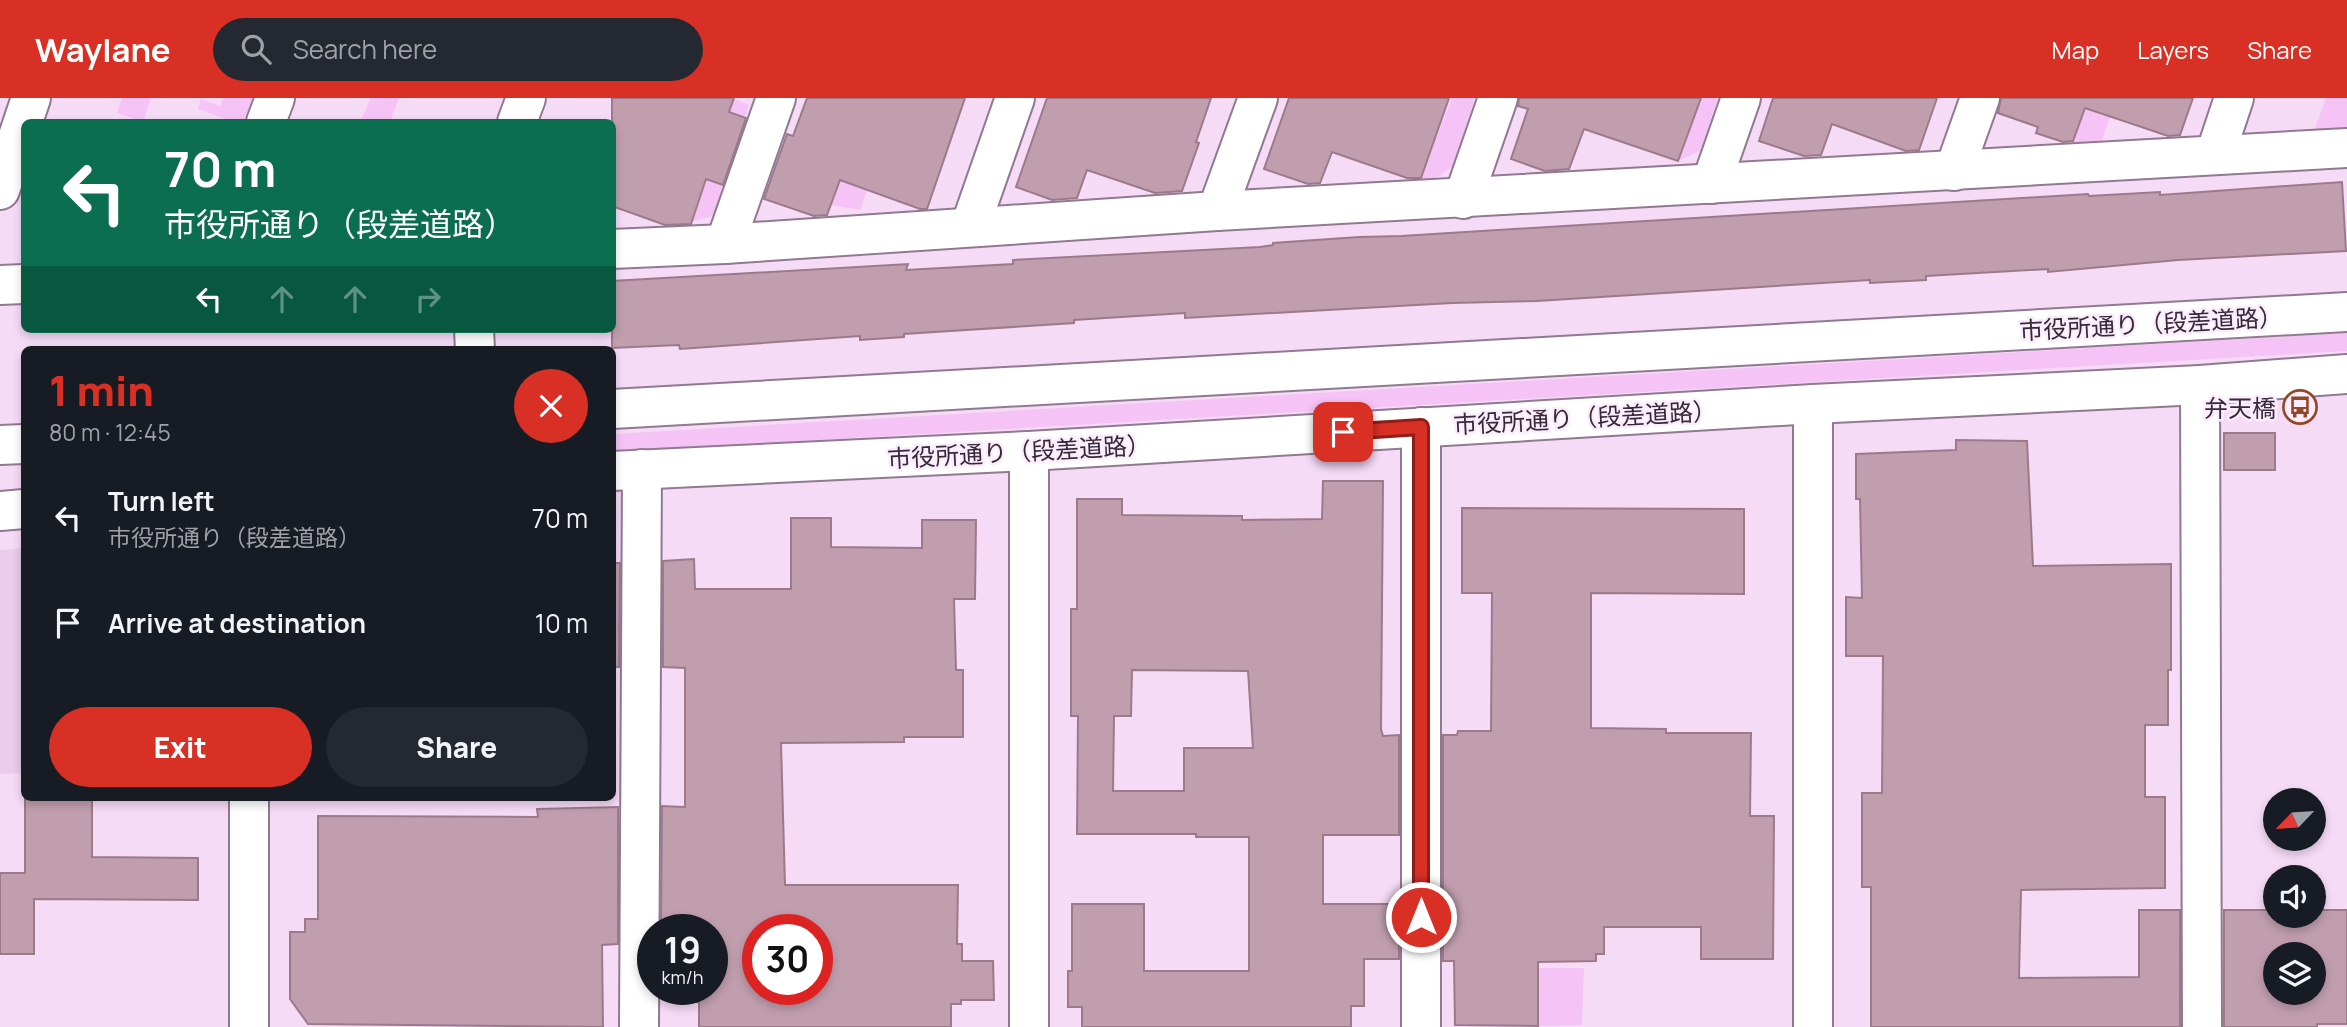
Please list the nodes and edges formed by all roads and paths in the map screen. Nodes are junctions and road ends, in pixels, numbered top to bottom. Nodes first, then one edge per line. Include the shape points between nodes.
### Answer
1 (31, 98) edge
2 (275, 98) edge
3 (526, 98) edge
4 (776, 98) edge
5 (1015, 98) edge
6 (1258, 98) edge
7 (1498, 98) edge
8 (1741, 98) edge
9 (1980, 98) edge
10 (2234, 98) edge
11 (24, 119) edge
12 (267, 119) edge
13 (518, 119) edge
14 (21, 128) edge
15 (2347, 148) edge
16 (2215, 155) junction
17 (1954, 171) junction
18 (1711, 184) junction
19 (0, 190) edge
20 (1462, 199) junction
21 (1217, 211) junction
22 (970, 227) junction
23 (725, 244) junction
24 (616, 249) edge
25 (21, 284) edge
26 (0, 285) edge
27 (2347, 312) edge
28 (2347, 374) edge
29 (2200, 385) junction
30 (1813, 404) junction
31 (616, 409) edge
32 (1421, 427) junction
33 (21, 444) edge
34 (0, 445) edge
35 (1029, 452) junction
36 (627, 470) edge
37 (21, 509) edge
38 (0, 511) edge
39 (249, 801) edge
40 (249, 1027) edge
41 (639, 1027) edge
42 (1030, 1027) edge
43 (1422, 1027) edge
44 (1812, 1027) edge
45 (2202, 1027) edge

1 - 11 street
2 - 12 street
3 - 13 street
4 - 23 street
5 - 22 street
6 - 21 street
7 - 20 street
8 - 18 street
9 - 17 street
10 - 16 street
14 - 19 street
15 - 16 street
16 - 17 street
17 - 18 street
18 - 20 street
20 - 21 street
21 - 22 street
22 - 23 street
23 - 24 street
25 - 26 street
27 - 31 street, 市役所通り（段差道路）
28 - 29 street, 市役所通り（段差道路）
29 - 30 street, 市役所通り（段差道路）
29 - 45 street
30 - 32 street, 市役所通り（段差道路）
30 - 44 street
32 - 35 street, 市役所通り（段差道路）
32 - 43 street
33 - 34 street
35 - 36 street, 市役所通り（段差道路）
35 - 42 street
36 - 41 street
37 - 38 street
39 - 40 street

